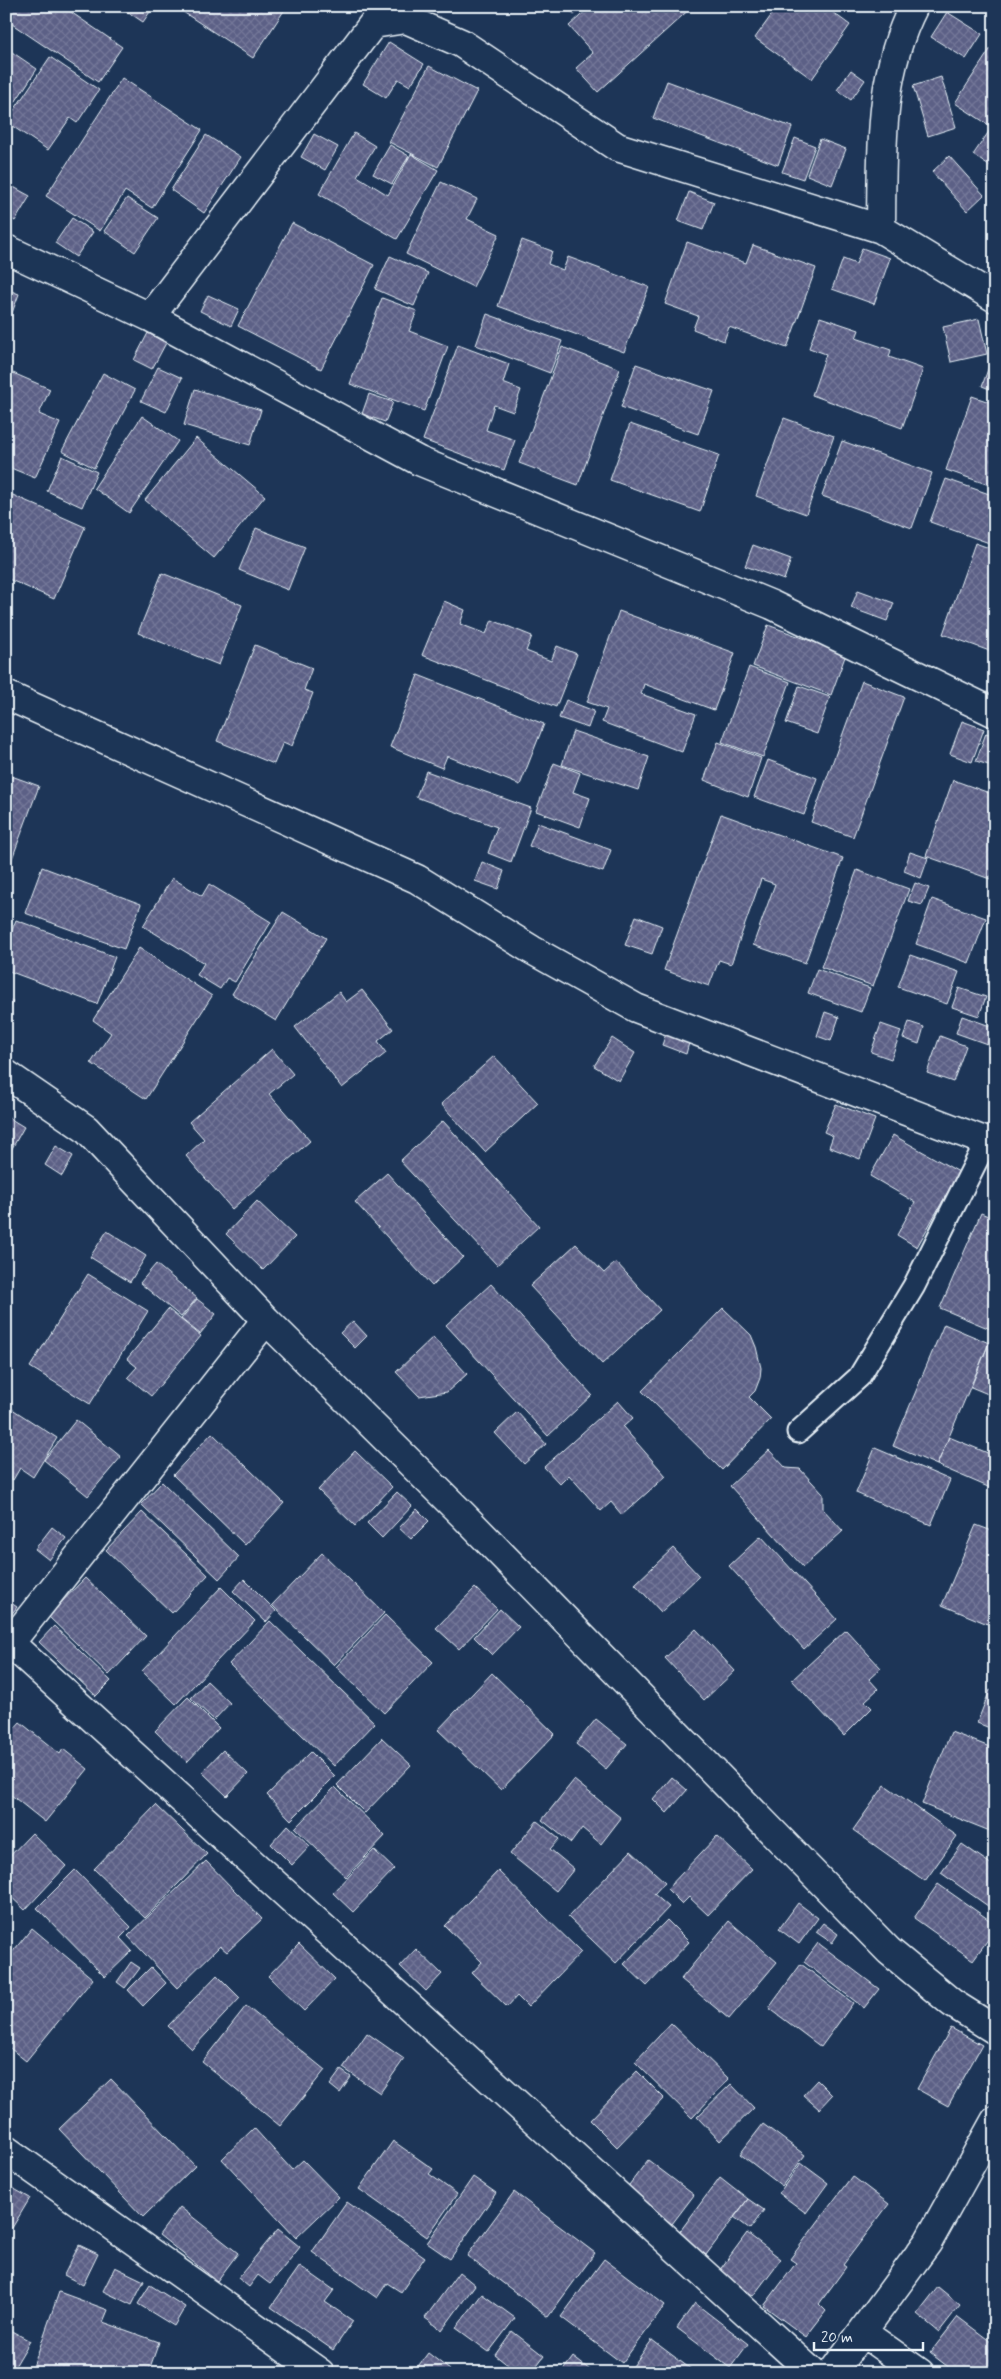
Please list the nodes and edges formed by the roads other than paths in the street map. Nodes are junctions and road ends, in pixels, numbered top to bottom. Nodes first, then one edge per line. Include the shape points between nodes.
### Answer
1 (914, 6) edge
2 (881, 229) junction
3 (6, 249) edge
4 (995, 298) edge
5 (150, 317) junction
6 (6, 695) edge
7 (995, 714) edge
8 (6, 1074) edge
9 (990, 1144) edge
10 (266, 1320) junction
11 (798, 1432) dead end
12 (8, 1646) edge
13 (995, 2030) edge
14 (995, 2121) edge
15 (6, 2150) edge
16 (862, 2332) junction
17 (320, 2373) edge
18 (813, 2373) edge
19 (832, 2373) edge
20 (920, 2373) edge

1 - 2 street via 892,60 882,135
2 - 4 street
2 - 5 street via 617,146 461,43 406,18 373,24
3 - 5 street
5 - 7 street via 419,460 772,605
6 - 9 street via 417,879 532,950 636,1008
8 - 10 street via 86,1130
9 - 11 lane via 914,1286 859,1377
10 - 12 street
10 - 13 street via 463,1515 888,1951 952,2003
12 - 18 street
14 - 16 street via 928,2242
15 - 17 street
16 - 19 street
16 - 20 street

